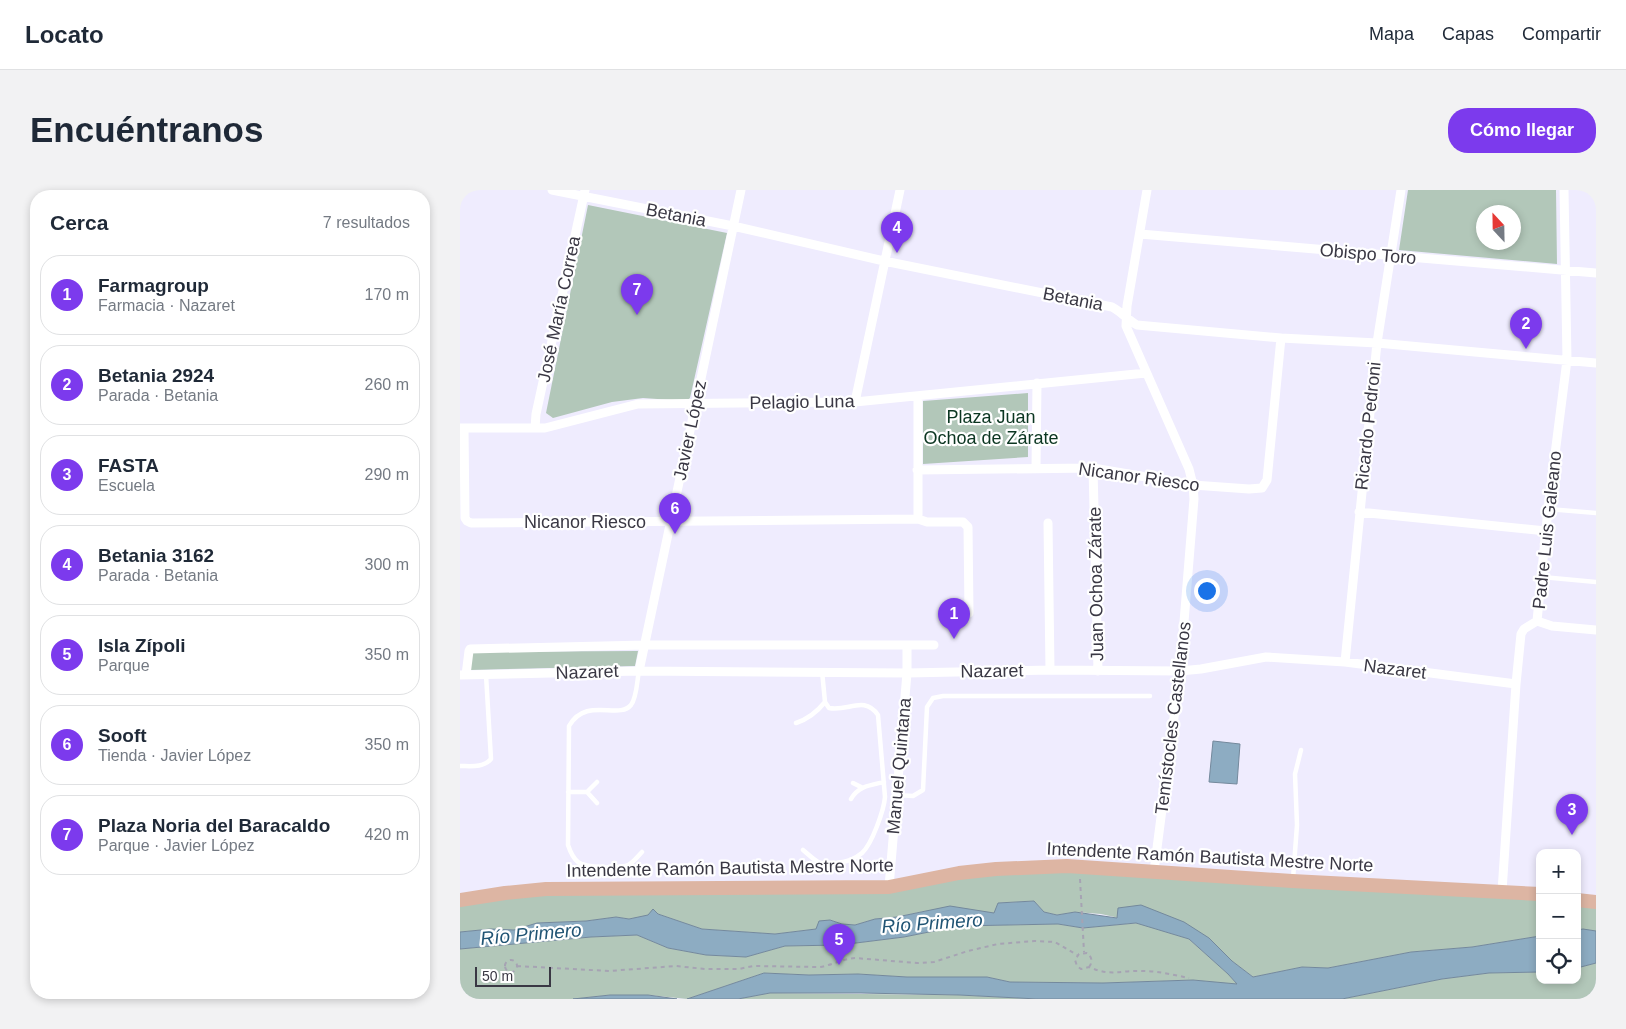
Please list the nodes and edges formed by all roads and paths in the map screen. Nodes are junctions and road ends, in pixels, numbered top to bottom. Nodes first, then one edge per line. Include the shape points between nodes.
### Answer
1 (552, 190) edge
2 (741, 190) edge
3 (900, 190) edge
4 (1147, 190) edge
5 (1401, 190) edge
6 (1564, 190) edge
7 (584, 194) edge
8 (733, 226) junction
9 (1140, 234) junction
10 (1390, 256) junction
11 (884, 261) junction
12 (1566, 270) junction
13 (1596, 273) edge
14 (1126, 318) junction
15 (1281, 338) junction
16 (1377, 343) junction
17 (1567, 360) junction
18 (1596, 362) edge
19 (1146, 373) junction
20 (1037, 383) junction
21 (918, 397) junction
22 (855, 402) junction
23 (696, 404) junction
24 (462, 428) edge
25 (535, 428) junction
26 (1036, 468) junction
27 (1093, 468) junction
28 (917, 470) junction
29 (1193, 485) junction
30 (1548, 510) junction
31 (1359, 512) junction
32 (1596, 514) edge
33 (918, 519) junction
34 (672, 521) junction
35 (1048, 523) dead end
36 (1546, 531) junction
37 (1542, 577) junction
38 (1596, 582) edge
39 (969, 613) dead end
40 (1537, 621) junction
41 (1596, 630) edge
42 (645, 645) junction
43 (907, 645) junction
44 (934, 645) dead end
45 (1345, 662) junction
46 (1050, 670) junction
47 (1098, 670) junction
48 (639, 671) junction
49 (822, 671) junction
50 (1180, 671) junction
51 (907, 673) junction
52 (463, 675) edge
53 (486, 675) junction
54 (1516, 684) junction
55 (1150, 696) dead end
56 (825, 702) junction
57 (796, 723) dead end
58 (1301, 750) dead end
59 (460, 766) edge
60 (596, 782) dead end
61 (853, 782) dead end
62 (884, 782) junction
63 (863, 787) junction
64 (568, 792) junction
65 (587, 792) junction
66 (896, 795) junction
67 (851, 799) dead end
68 (597, 803) dead end
69 (803, 850) dead end
70 (642, 852) dead end
71 (1154, 871) junction
72 (1080, 878) dead end
73 (1088, 879) dead end
74 (1292, 881) junction
75 (1079, 885) dead end
76 (888, 886) junction
77 (1502, 891) junction
78 (1536, 894) edge
79 (460, 900) edge
80 (1581, 900) edge
81 (1596, 902) edge
82 (1084, 953) junction
83 (1077, 956) junction
84 (517, 966) junction
85 (1089, 966) junction
86 (1189, 978) dead end

1 - 7 street, Betania
2 - 8 street, Javier López
3 - 11 street
4 - 9 street, Temístocles Castellanos
5 - 10 street, Ricardo Pedroni
6 - 12 street, Padre Luis Galeano
7 - 8 street, Betania
7 - 25 street, José María Correa
8 - 11 street, Betania
8 - 23 street, Javier López
9 - 10 street, Obispo Toro
9 - 14 street, Temístocles Castellanos
10 - 12 street, Obispo Toro
10 - 16 street, Ricardo Pedroni
11 - 14 street, Betania via 1112,307
11 - 22 street
12 - 13 street, Obispo Toro
12 - 17 street, Padre Luis Galeano
14 - 15 street, Betania via 1137,325
14 - 19 street, Temístocles Castellanos via 1130,337
15 - 16 street, Betania
15 - 29 street, Nicanor Riesco via 1267,480 1262,488 1256,489
16 - 17 street, Betania
16 - 31 street, Ricardo Pedroni
17 - 18 street, Betania
17 - 30 street, Padre Luis Galeano
19 - 20 street, Pelagio Luna
19 - 29 street, Temístocles Castellanos
20 - 21 street, Pelagio Luna
20 - 26 street
21 - 22 street, Pelagio Luna
21 - 28 street
22 - 23 street, Pelagio Luna
23 - 25 street, Pelagio Luna via 638,404
23 - 34 street, Javier López
24 - 25 street, Pelagio Luna
24 - 34 street, Nicanor Riesco via 467,521
26 - 27 street, Nicanor Riesco
26 - 28 street, Nicanor Riesco
27 - 29 street, Nicanor Riesco
27 - 47 street, Juan Ochoa Zárate
28 - 33 street
29 - 50 street, Temístocles Castellanos
30 - 32 lane
30 - 36 street, Padre Luis Galeano
31 - 36 street
31 - 45 street, Ricardo Pedroni
33 - 34 street, Nicanor Riesco
33 - 39 street, Nicanor Riesco via 964,522 968,527
34 - 42 street, Javier López
35 - 46 street
36 - 37 street, Padre Luis Galeano
37 - 38 lane
37 - 40 street, Padre Luis Galeano
40 - 41 street via 1552,626
40 - 54 street, Padre Luis Galeano via 1521,634
42 - 43 street, Nazaret
42 - 48 street, Javier López
42 - 52 street, Nazaret via 470,649
43 - 44 street, Nazaret
43 - 51 street, Manuel Quintana
45 - 50 street, Nazaret via 1266,657
45 - 54 street, Nazaret
46 - 47 street, Nazaret
46 - 51 street, Nazaret
47 - 50 street, Nazaret
48 - 49 street, Nazaret
48 - 53 street, Nazaret
48 - 64 lane via 630,706 586,711 572,720 568,730
49 - 51 street, Nazaret
49 - 56 lane
50 - 71 street, Temístocles Castellanos
51 - 66 street, Manuel Quintana
52 - 53 street, Nazaret
53 - 59 lane via 491,759 481,765
54 - 77 street, Padre Luis Galeano
55 - 66 lane via 933,698 926,707 923,790 913,796
56 - 57 lane via 819,710
56 - 62 lane via 829,708 865,705 875,711 879,720
58 - 74 lane via 1295,774 1297,825
60 - 65 lane
61 - 63 lane
62 - 63 lane
62 - 69 lane via 884,806 862,853 846,862 828,864 816,861
63 - 67 lane
64 - 65 lane
64 - 70 lane via 568,845 577,862 585,866 622,867 630,865
65 - 68 lane
66 - 76 street, Manuel Quintana
71 - 74 main road, Intendente Ramón Bautista Mestre Norte
71 - 76 main road, Intendente Ramón Bautista Mestre Norte via 1067,866 996,869
72 - 73 path
74 - 77 main road, Intendente Ramón Bautista Mestre Norte
75 - 82 path
76 - 79 main road, Intendente Ramón Bautista Mestre Norte via 546,888
77 - 78 main road, Intendente Ramón Bautista Mestre Norte
80 - 81 main road
82 - 83 path
82 - 85 path via 1091,959
83 - 84 path via 1055,942 1034,941 998,944 960,952 934,962 917,963 855,958 820,967 705,969 676,966 609,971
83 - 85 path via 1077,966 1084,969
84 - 84 path via 510,960 505,966 510,972
85 - 86 path via 1110,974 1141,971

